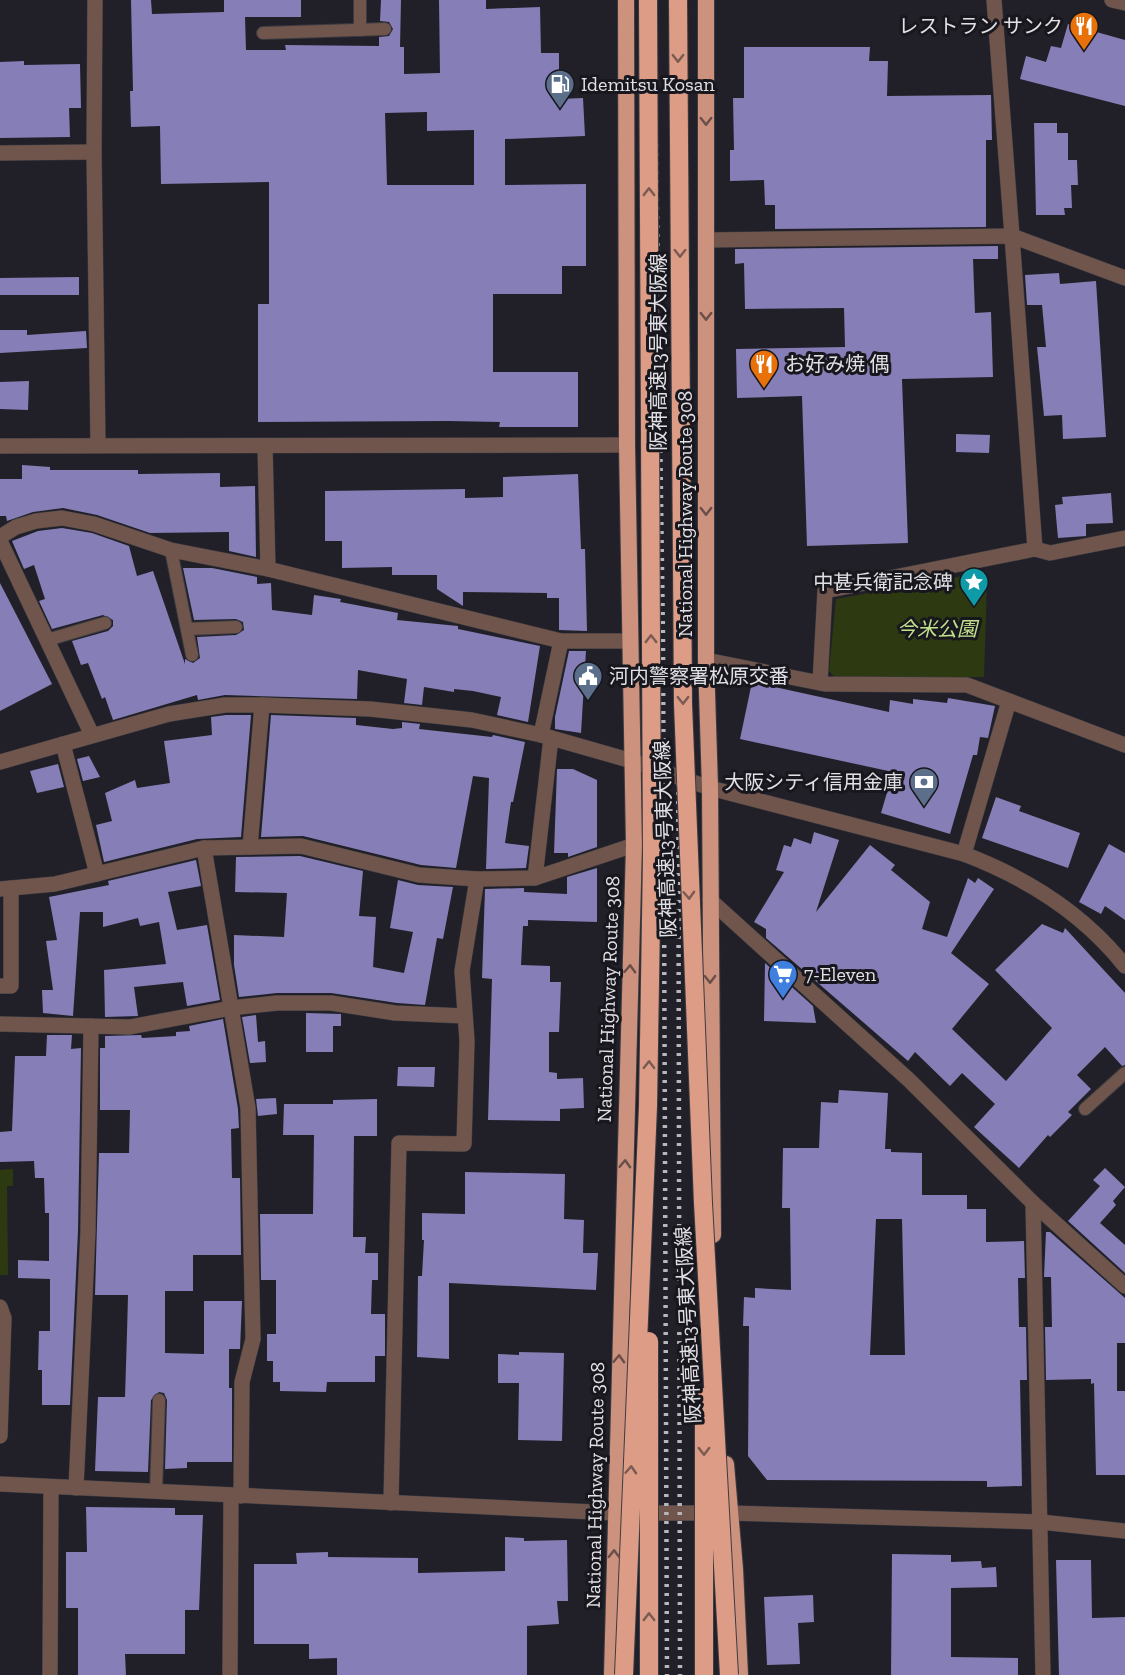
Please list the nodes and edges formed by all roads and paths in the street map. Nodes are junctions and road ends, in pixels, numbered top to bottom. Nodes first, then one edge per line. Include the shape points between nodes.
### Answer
1 (95, 0) edge
2 (360, 0) edge
3 (626, 0) edge
4 (648, 0) edge
5 (678, 0) edge
6 (706, 0) edge
7 (994, 0) edge
8 (1112, 0) edge
9 (1125, 3) edge
10 (385, 29) dead end
11 (360, 30) junction
12 (263, 33) dead end
13 (94, 152) junction
14 (0, 153) edge
15 (1012, 236) junction
16 (706, 240) junction
17 (1125, 278) edge
18 (627, 445) junction
19 (0, 446) edge
20 (98, 446) junction
21 (265, 446) junction
22 (1125, 538) edge
23 (0, 539) edge
24 (1035, 549) junction
25 (171, 550) junction
26 (268, 570) junction
27 (105, 623) dead end
28 (236, 627) dead end
29 (187, 629) junction
30 (47, 640) junction
31 (561, 641) junction
32 (630, 641) junction
33 (192, 655) dead end
34 (706, 660) junction
35 (820, 683) junction
36 (1009, 701) junction
37 (262, 705) junction
38 (92, 735) junction
39 (546, 737) junction
40 (63, 744) junction
41 (1125, 745) edge
42 (632, 761) junction
43 (0, 762) edge
44 (710, 788) junction
45 (634, 845) junction
46 (250, 847) junction
47 (204, 848) junction
48 (964, 854) junction
49 (97, 874) junction
50 (477, 879) junction
51 (535, 879) junction
52 (5, 888) edge
53 (710, 900) junction
54 (1125, 966) edge
55 (0, 986) edge
56 (231, 1008) junction
57 (465, 1016) junction
58 (0, 1024) edge
59 (90, 1026) junction
60 (1125, 1073) edge
61 (648, 1106) junction
62 (1084, 1109) dead end
63 (703, 1203) junction
64 (1033, 1203) junction
65 (1125, 1286) edge
66 (0, 1306) edge
67 (159, 1400) dead end
68 (0, 1436) edge
69 (0, 1484) edge
70 (51, 1486) junction
71 (76, 1488) junction
72 (156, 1492) junction
73 (236, 1496) junction
74 (392, 1503) junction
75 (615, 1513) junction
76 (730, 1513) junction
77 (1041, 1522) junction
78 (1125, 1531) edge
79 (50, 1675) edge
80 (230, 1675) edge
81 (612, 1675) edge
82 (624, 1675) edge
83 (649, 1675) edge
84 (704, 1675) edge
85 (729, 1675) edge
86 (740, 1675) edge
87 (1043, 1675) edge

1 - 13 street
2 - 11 lane
3 - 18 highway, National Highway Route 308
61 -> 4 highway, 阪神高速13号東大阪線, bridge via 652,833
5 -> 63 highway, 阪神高速13号東大阪線, bridge via 683,704
6 -> 16 highway, National Highway Route 308
7 - 15 street
8 - 9 street
10 - 11 lane
11 - 12 lane
13 - 14 street
13 - 20 street
15 - 16 street
15 - 17 street
15 - 24 street
16 -> 34 highway, National Highway Route 308
18 - 21 street
18 - 32 highway, National Highway Route 308
19 - 20 street
20 - 21 street
21 - 26 street
22 - 24 street via 1050,553
23 - 25 street via 16,527 36,520 62,518 94,524
23 - 30 street
24 - 35 street via 825,591
25 - 26 street
25 - 29 lane
26 - 31 street
27 - 30 lane
28 - 29 lane
29 - 33 lane
30 - 38 street
31 - 32 street
31 - 39 street
32 - 42 highway, National Highway Route 308
34 - 35 street
34 - 44 highway, National Highway Route 308
35 - 36 street via 967,685
36 - 41 street
36 - 48 street
37 - 38 street via 225,705 169,714
37 - 39 street via 472,720
37 - 46 street
38 - 40 street
39 - 42 street
39 - 51 street
40 - 43 street
40 - 49 street
42 - 44 street
42 - 45 highway, National Highway Route 308
44 - 48 street
44 - 53 highway, National Highway Route 308
45 - 51 street
75 -> 45 highway, National Highway Route 308
46 - 47 street
46 - 50 street via 301,846 419,875
47 - 49 street
47 - 56 street
48 - 54 street via 1005,870 1046,894 1080,919
49 - 52 street via 55,884
50 - 51 street
50 - 57 street via 462,971
52 - 55 street via 11,986
53 - 64 street via 909,1080
53 -> 76 highway, National Highway Route 308 via 713,1232
56 - 57 street via 331,1003 395,1013
56 - 59 street via 130,1027
56 - 73 street via 248,1108 253,1340 242,1382
57 - 74 street via 464,1144 399,1143
58 - 59 street
59 - 71 street via 88,1231
60 - 62 lane
82 -> 61 highway, 阪神高速13号東大阪線, bridge
83 -> 61 highway, bridge
63 -> 84 highway, bridge
63 - 85 highway, 阪神高速13号東大阪線, bridge
64 - 65 street
64 - 77 street
66 - 68 street via 4,1318
67 - 72 lane
69 - 70 street
70 - 71 street
70 - 79 street
71 - 72 street
72 - 73 street
73 - 74 street
73 - 80 street
74 - 75 street
75 - 76 street
81 -> 75 highway, National Highway Route 308
76 - 77 street
76 - 86 highway, National Highway Route 308
77 - 78 street
77 - 87 street

